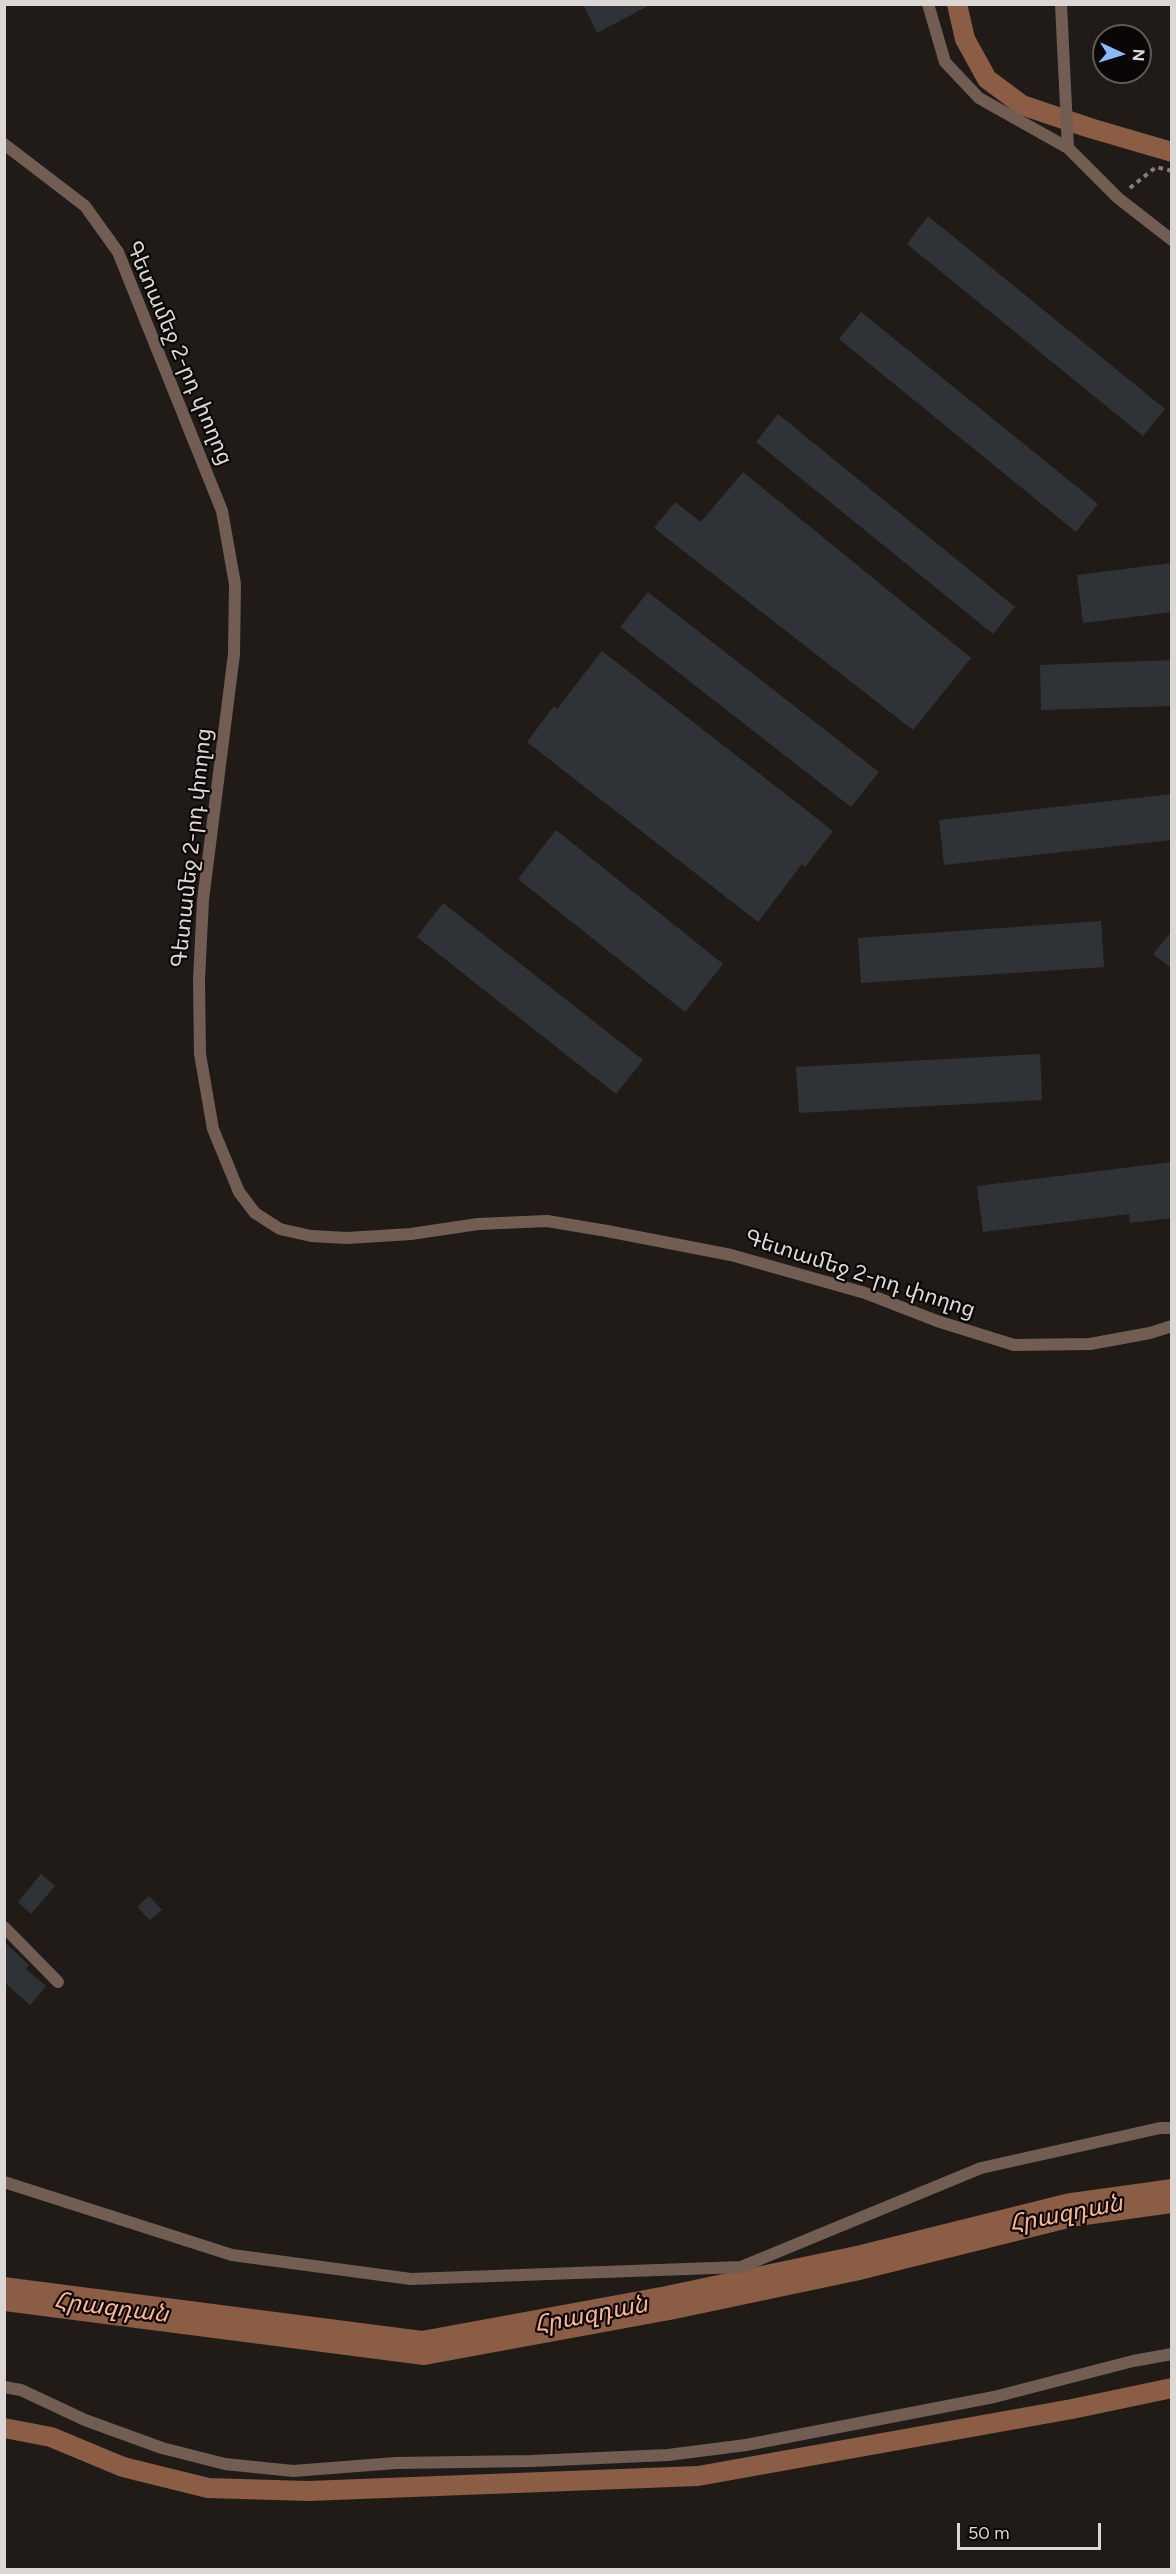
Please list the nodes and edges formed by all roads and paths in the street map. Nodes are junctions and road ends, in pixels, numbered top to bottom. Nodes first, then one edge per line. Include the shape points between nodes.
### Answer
1 (928, 4) edge
2 (1061, 4) edge
3 (4, 144) edge
4 (1068, 148) junction
5 (1172, 171) edge
6 (1118, 198) junction
7 (1172, 240) edge
8 (1172, 1326) edge
9 (4, 1928) edge
10 (58, 1982) dead end
11 (1172, 2128) edge
12 (4, 2182) edge
13 (1172, 2354) edge
14 (4, 2387) edge

1 - 4 street via 945,62 979,98
2 - 4 street
3 - 8 street, Գետամեջ 2-րդ փողոց via 85,206 118,252 222,511 234,584 234,654 203,900 200,1054 213,1129 239,1192 255,1213 280,1229 347,1238 547,1221 607,1231 742,1258 865,1293 1014,1345 1090,1344
4 - 6 street
5 - 6 path via 1156,167
6 - 7 street
9 - 10 street
11 - 12 street via 981,2169 741,2267 411,2279 232,2255
13 - 14 street via 994,2397 746,2445 668,2455 396,2463 292,2471 225,2464 162,2448 21,2390

